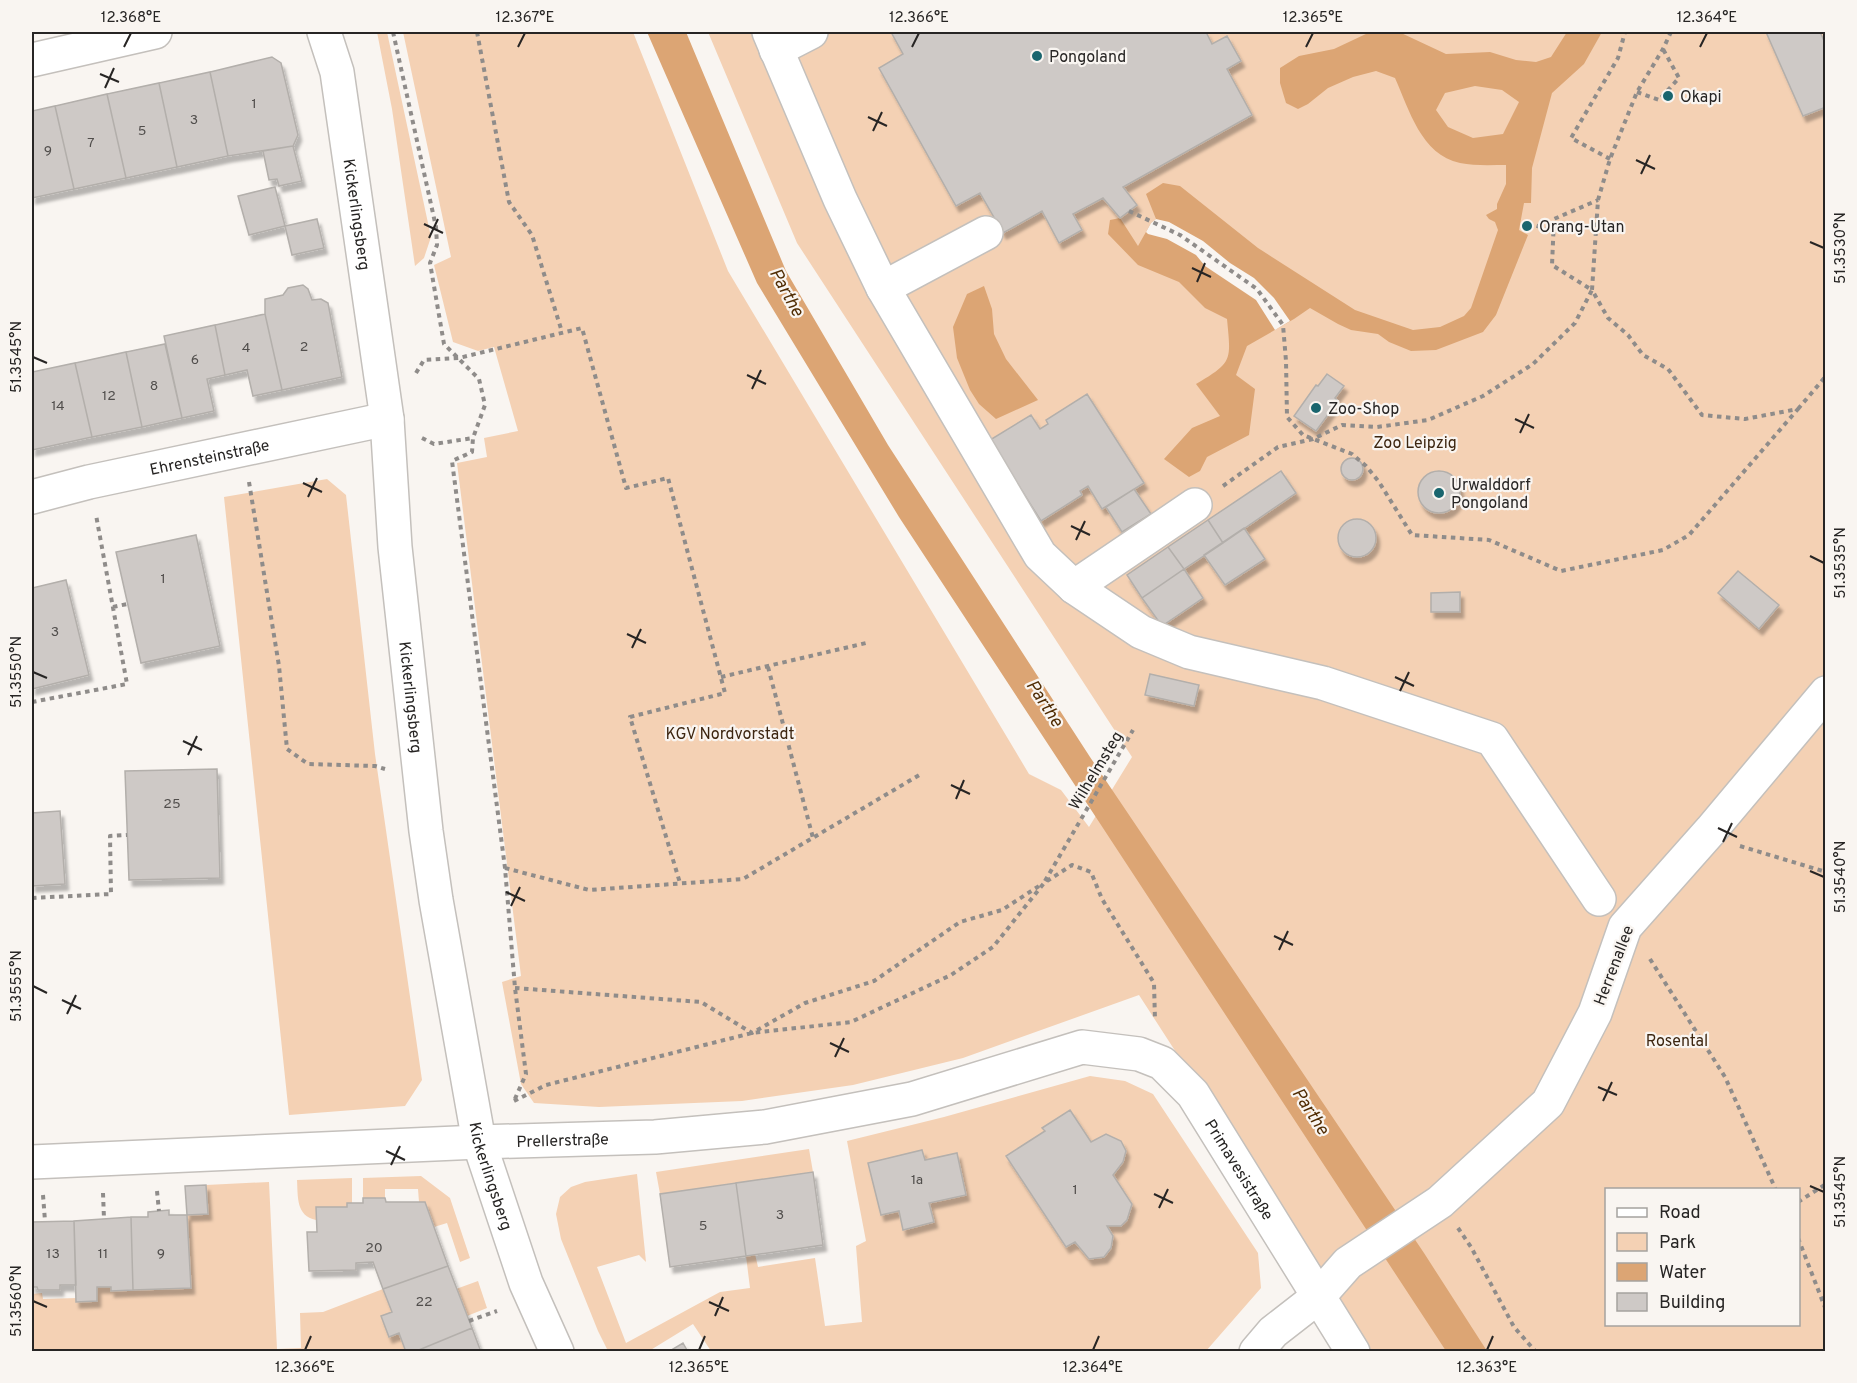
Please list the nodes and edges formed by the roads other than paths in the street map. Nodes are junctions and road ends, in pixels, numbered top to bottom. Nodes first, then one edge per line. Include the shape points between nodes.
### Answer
1 (155, 32) edge
2 (324, 32) edge
3 (811, 32) edge
4 (772, 41) edge
5 (32, 60) edge
6 (986, 234) dead end
7 (883, 288) junction
8 (387, 419) junction
9 (32, 497) edge
10 (1195, 505) road end
11 (1074, 587) junction
12 (1826, 693) edge
13 (1599, 899) dead end
14 (1082, 1047) joint
15 (479, 1142) junction
16 (32, 1162) edge
17 (1318, 1297) junction
18 (557, 1352) edge
19 (1256, 1352) edge
20 (1353, 1352) edge

1 - 5 street
2 - 8 street, Kickerlingsberg via 337,72
3 - 4 street
4 - 7 street
6 - 7 street
7 - 11 street via 1040,555
8 - 9 street, Ehrensteinstraße
8 - 15 street, Kickerlingsberg via 395,547 420,780 436,900
10 - 11 street
11 - 13 street via 1141,632 1190,652 1323,683 1492,739
12 - 17 street, Herrenallee via 1624,927 1595,1013 1548,1103 1440,1202 1348,1263
14 - 15 street, Prellerstraße via 912,1099 765,1127 655,1137
14 - 17 street, Primavesistraße via 1138,1054 1162,1063 1193,1094
15 - 16 street, Prellerstraße
15 - 18 street, Kickerlingsberg via 526,1283
17 - 19 street, Herrenallee via 1273,1332
17 - 20 street, Primavesistraße

